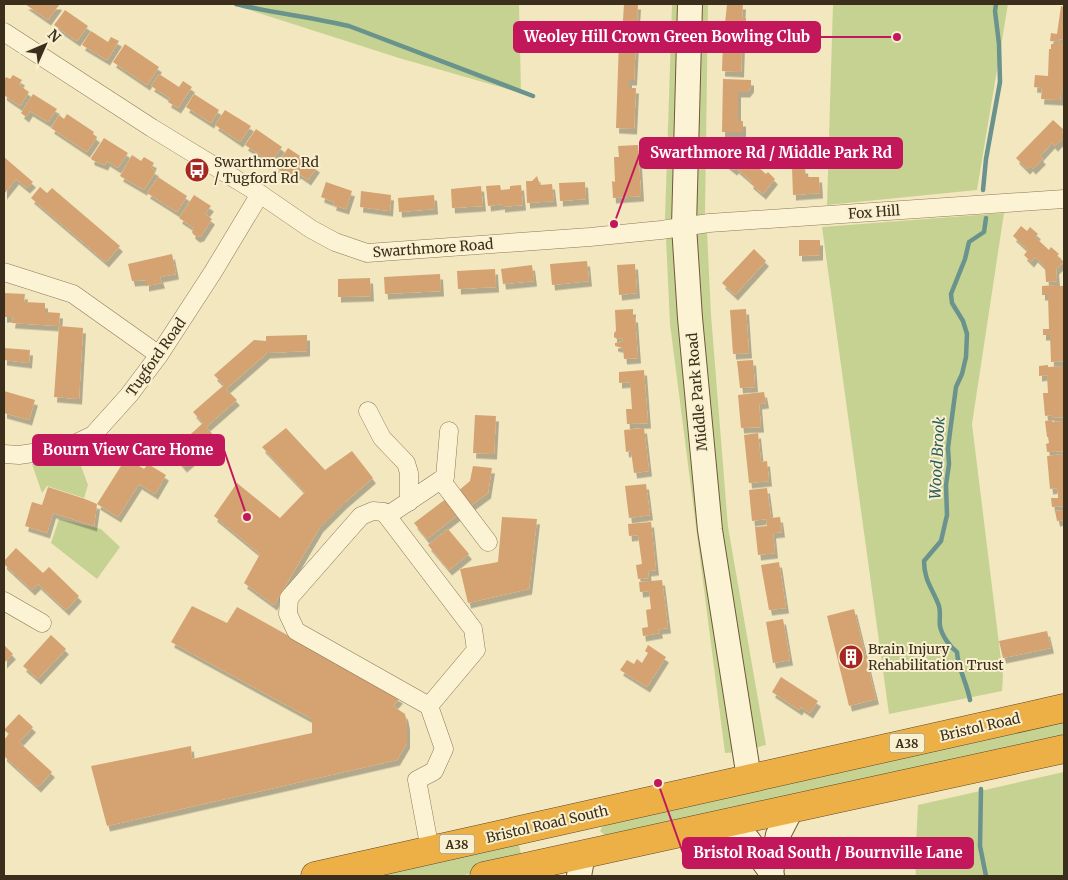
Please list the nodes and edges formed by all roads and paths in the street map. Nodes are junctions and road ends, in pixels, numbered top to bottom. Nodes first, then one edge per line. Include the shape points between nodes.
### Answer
1 (690, 4) edge
2 (4, 32) edge
3 (260, 194) junction
4 (1064, 199) edge
5 (684, 226) junction
6 (4, 272) edge
7 (159, 355) junction
8 (368, 411) dead end
9 (448, 431) dead end
10 (4, 454) edge
11 (441, 480) junction
12 (409, 502) junction
13 (387, 516) junction
14 (488, 542) dead end
15 (4, 601) edge
16 (42, 623) dead end
17 (429, 706) junction
18 (1064, 708) edge
19 (1064, 749) edge
20 (749, 778) junction
21 (783, 810) junction
22 (599, 812) junction
23 (560, 821) junction
24 (722, 824) junction
25 (517, 831) junction
26 (430, 850) junction
27 (589, 860) edge
28 (527, 867) junction
29 (558, 869) edge
30 (771, 874) edge
31 (315, 876) edge
32 (484, 876) edge

1 - 5 street, Middle Park Road
2 - 3 street, Swarthmore Road
3 - 5 street, Swarthmore Road via 335,242 366,253 590,237
3 - 7 street, Tugford Road
4 - 5 street, Fox Hill
5 - 20 street, Middle Park Road via 710,530
6 - 7 street via 73,294
7 - 10 street, Tugford Road via 130,395 93,435 66,448
8 - 12 street via 382,438 406,463
9 - 11 street via 445,477
11 - 12 street
11 - 14 street
12 - 13 street
13 - 17 street via 473,629 476,650
13 - 17 street via 384,512 373,511 361,516 289,598 288,614 296,630
15 - 16 street
17 - 26 street via 444,749 434,771 417,780
18 - 20 highway, Bristol Road / A38
19 - 21 highway
20 - 22 highway, Bristol Road South / A38
21 - 24 highway
21 - 30 street
22 - 23 highway, Bristol Road South / A38
22 - 27 highway via 594,833 600,842
23 - 25 highway, Bristol Road South / A38
23 - 27 highway via 578,826
23 - 29 highway via 546,843
24 - 27 highway
24 - 30 street via 748,840
25 - 26 highway, Bristol Road South / A38
25 - 28 highway via 530,846
26 - 31 highway, Bristol Road South / A38
27 - 29 highway
28 - 29 highway
28 - 32 highway

